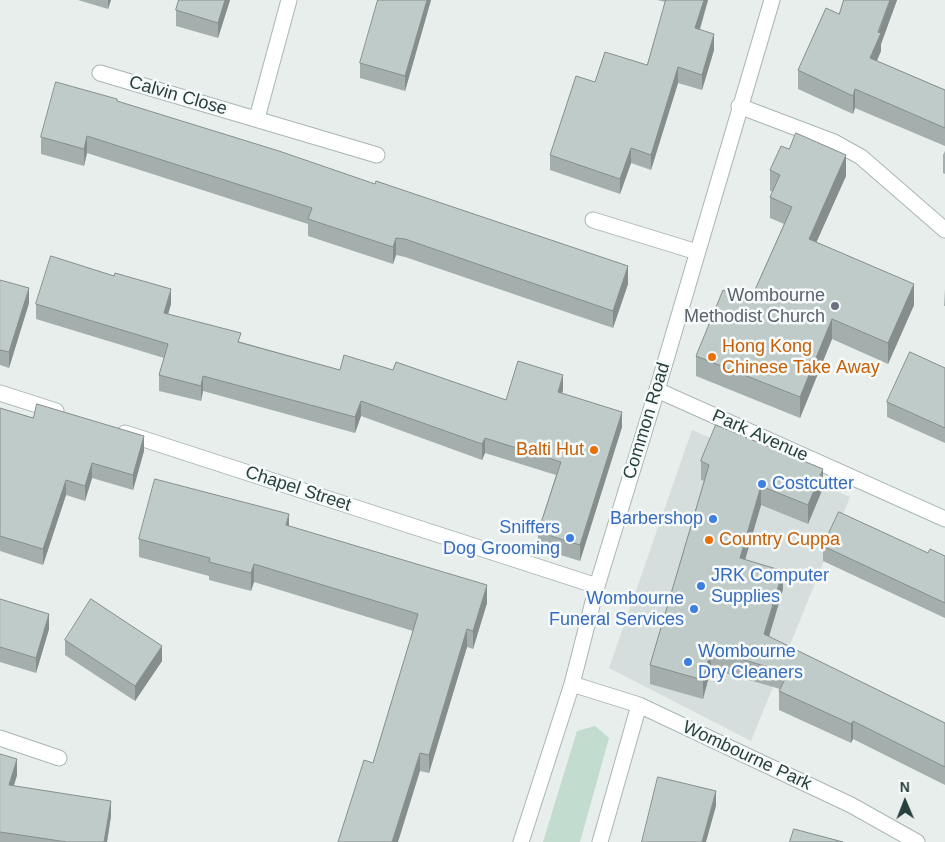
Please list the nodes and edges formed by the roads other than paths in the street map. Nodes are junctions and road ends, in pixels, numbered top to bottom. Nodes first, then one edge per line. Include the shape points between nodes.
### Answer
1 (289, 0) edge
2 (772, 0) edge
3 (100, 73) dead end
4 (739, 106) junction
5 (257, 118) junction
6 (377, 155) dead end
7 (593, 220) dead end
8 (945, 230) edge
9 (697, 252) junction
10 (657, 390) junction
11 (0, 393) edge
12 (66, 414) edge
13 (114, 430) edge
14 (945, 519) edge
15 (597, 586) junction
16 (572, 684) junction
17 (639, 705) junction
18 (0, 738) edge
19 (59, 758) dead end
20 (520, 842) edge
21 (600, 842) edge
22 (917, 842) edge

1 - 5 street
2 - 4 street, Common Road
3 - 5 street, Calvin Close
4 - 8 street via 834,142 861,158
4 - 9 street, Common Road
5 - 6 street, Calvin Close
7 - 9 street
9 - 10 street, Common Road
10 - 14 street, Park Avenue
10 - 15 street, Common Road
11 - 12 street
13 - 15 street, Chapel Street
15 - 16 street, Common Road
16 - 17 street, Wombourne Park
16 - 20 street, Common Road
17 - 21 street
17 - 22 street, Wombourne Park via 851,805
18 - 19 street

